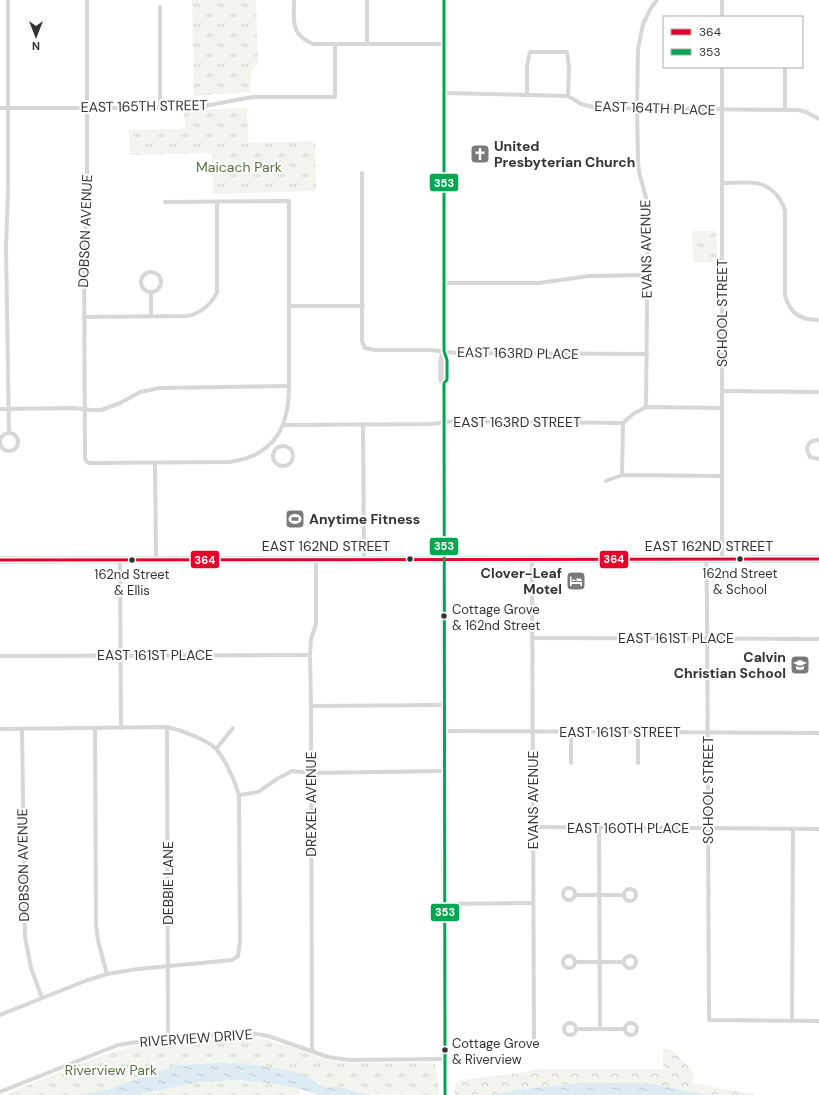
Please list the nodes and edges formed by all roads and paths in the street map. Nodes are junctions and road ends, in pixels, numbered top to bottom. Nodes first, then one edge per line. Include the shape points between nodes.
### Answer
1 (8, 0) edge
2 (87, 0) edge
3 (294, 0) edge
4 (367, 0) edge
5 (444, 0) edge
6 (657, 0) edge
7 (722, 0) edge
8 (160, 7) dead end
9 (722, 16) edge
10 (335, 44) junction
11 (367, 44) junction
12 (444, 44) junction
13 (722, 68) edge
14 (785, 68) edge
15 (444, 93) junction
16 (527, 94) junction
17 (568, 96) junction
18 (0, 108) edge
19 (8, 108) junction
20 (87, 108) junction
21 (160, 108) junction
22 (637, 109) junction
23 (722, 110) junction
24 (785, 110) junction
25 (819, 119) edge
26 (362, 173) dead end
27 (722, 183) junction
28 (165, 202) dead end
29 (217, 202) junction
30 (647, 275) junction
31 (444, 283) junction
32 (151, 292) junction
33 (289, 306) junction
34 (363, 306) junction
35 (151, 316) junction
36 (84, 317) junction
37 (819, 320) edge
38 (444, 351) junction
39 (647, 354) junction
40 (289, 386) junction
41 (722, 391) junction
42 (819, 392) edge
43 (646, 407) junction
44 (722, 408) junction
45 (0, 409) edge
46 (9, 409) junction
47 (84, 410) junction
48 (444, 422) junction
49 (623, 423) junction
50 (363, 424) junction
51 (284, 425) junction
52 (10, 432) junction
53 (819, 440) edge
54 (271, 443) junction
55 (277, 448) junction
56 (819, 459) edge
57 (155, 463) junction
58 (622, 475) junction
59 (722, 476) junction
60 (606, 481) dead end
61 (156, 558) junction
62 (120, 559) junction
63 (316, 559) junction
64 (364, 559) junction
65 (532, 559) junction
66 (706, 559) junction
67 (722, 559) junction
68 (819, 559) edge
69 (0, 560) edge
70 (444, 560) junction
71 (532, 638) junction
72 (707, 639) junction
73 (819, 639) edge
74 (310, 654) junction
75 (121, 655) junction
76 (0, 656) edge
77 (444, 705) junction
78 (311, 706) junction
79 (167, 727) junction
80 (121, 728) junction
81 (233, 728) dead end
82 (0, 729) edge
83 (22, 729) junction
84 (95, 729) junction
85 (444, 731) junction
86 (532, 731) junction
87 (571, 732) junction
88 (638, 732) junction
89 (708, 733) junction
90 (819, 733) edge
91 (216, 749) junction
92 (571, 763) dead end
93 (638, 763) dead end
94 (444, 771) junction
95 (311, 773) junction
96 (239, 795) junction
97 (533, 827) junction
98 (599, 828) junction
99 (708, 828) junction
100 (793, 829) junction
101 (819, 829) edge
102 (575, 895) dead end
103 (600, 895) junction
104 (624, 895) dead end
105 (533, 903) junction
106 (444, 904) junction
107 (575, 962) dead end
108 (600, 962) junction
109 (623, 962) dead end
110 (168, 966) junction
111 (107, 974) junction
112 (42, 998) junction
113 (0, 1015) edge
114 (792, 1021) junction
115 (819, 1021) edge
116 (576, 1029) dead end
117 (600, 1029) junction
118 (624, 1029) dead end
119 (168, 1038) junction
120 (534, 1040) dead end
121 (312, 1051) junction
122 (445, 1058) junction
123 (0, 1092) edge
124 (445, 1095) edge

1 - 19 street
2 - 20 street, DOBSON AVENUE
3 - 10 street via 296,32 303,40 313,44
4 - 11 street
5 - 12 street
6 - 22 street, EVANS AVENUE via 643,24 639,37
7 - 9 street
8 - 21 street
10 - 11 street
10 - 21 street, EAST 165TH STREET via 335,97 254,97 201,107
11 - 12 street
12 - 15 street
13 - 23 street, SCHOOL STREET
14 - 24 street
15 - 16 street, EAST 164TH PLACE
15 - 31 street
16 - 17 street, EAST 164TH PLACE
16 - 17 street via 530,52 567,52
17 - 22 street, EAST 164TH PLACE via 581,104 597,108
18 - 19 street, EAST 165TH STREET
19 - 20 street, EAST 165TH STREET
19 - 46 street via 6,247
20 - 21 street, EAST 165TH STREET
20 - 36 street, DOBSON AVENUE
22 - 23 street, EAST 164TH PLACE
22 - 30 street, EVANS AVENUE via 639,172 648,205
23 - 24 street, EAST 164TH PLACE
23 - 27 street, SCHOOL STREET
24 - 25 street, EAST 164TH PLACE via 804,111
26 - 34 street
27 - 37 street via 759,184 767,187 780,199 785,210 785,296 798,315 810,320
27 - 41 street, SCHOOL STREET
28 - 29 street
29 - 33 street via 289,201
29 - 35 street via 217,292 212,302 194,315
30 - 31 street via 589,276 538,283
30 - 39 street, EVANS AVENUE
31 - 38 street
32 - 32 street via 157,290 161,282 159,276 153,272 144,275 140,281 142,288
32 - 35 street
33 - 34 street
33 - 40 street
34 - 38 street, EAST 163RD PLACE via 362,341 365,348
35 - 36 street
36 - 47 street, DOBSON AVENUE
38 - 39 street, EAST 163RD PLACE
38 - 48 street via 441,360
39 - 43 street, EVANS AVENUE
40 - 47 street via 160,388 140,392 111,407
40 - 51 street
41 - 42 street
41 - 44 street, SCHOOL STREET
43 - 44 street
43 - 49 street
44 - 59 street, SCHOOL STREET
45 - 46 street
46 - 47 street
46 - 52 street
47 - 57 street, DOBSON AVENUE via 84,454 87,462
48 - 49 street, EAST 163RD STREET
48 - 50 street, EAST 163RD STREET
48 - 70 street
49 - 58 street
50 - 51 street, EAST 163RD STREET
50 - 64 street
51 - 54 street
52 - 52 street via 0,440 3,448 9,451 19,442 15,434
53 - 56 street via 812,441 807,451 810,457
54 - 55 street
54 - 57 street via 257,453 229,462
55 - 55 street via 274,454 276,463 286,466 293,456 291,450 283,446
57 - 61 street
58 - 59 street
58 - 60 street
59 - 67 street, SCHOOL STREET
61 - 62 main road, EAST 162ND STREET
61 - 63 main road, EAST 162ND STREET
62 - 69 main road, EAST 162ND STREET
62 - 75 street
63 - 64 main road, EAST 162ND STREET
63 - 74 street, DREXEL AVENUE via 316,624
64 - 70 main road, EAST 162ND STREET
65 - 66 main road, EAST 162ND STREET
65 - 70 main road, EAST 162ND STREET
65 - 71 street, EVANS AVENUE
66 - 67 main road, EAST 162ND STREET
66 - 72 street, SCHOOL STREET
67 - 68 main road, EAST 162ND STREET
70 - 77 main road
71 - 72 street, EAST 161ST PLACE
71 - 86 street, EVANS AVENUE
72 - 73 street, EAST 161ST PLACE
72 - 89 street, SCHOOL STREET
74 - 75 street, EAST 161ST PLACE
74 - 78 street, DREXEL AVENUE
75 - 76 street, EAST 161ST PLACE
75 - 80 street
77 - 78 street
77 - 85 main road
78 - 95 street, DREXEL AVENUE
79 - 80 street
79 - 91 street via 188,733
79 - 110 street, DEBBIE LANE
80 - 84 street
81 - 91 street
82 - 83 street
83 - 84 street
83 - 112 street, DOBSON AVENUE via 25,937 30,963
84 - 111 street via 96,924
85 - 86 street, EAST 161ST STREET
85 - 94 main road
86 - 87 street, EAST 161ST STREET
86 - 97 street, EVANS AVENUE
87 - 88 street, EAST 161ST STREET
87 - 92 street
88 - 89 street, EAST 161ST STREET
88 - 93 street
89 - 90 street, EAST 161ST STREET
89 - 99 street, SCHOOL STREET
91 - 96 street via 232,773
94 - 95 street
94 - 106 main road
95 - 96 street via 292,771 258,792
95 - 121 street, DREXEL AVENUE
96 - 110 street via 238,956 228,961
97 - 98 street, EAST 160TH PLACE
97 - 105 street, EVANS AVENUE
98 - 99 street, EAST 160TH PLACE
98 - 103 street
99 - 100 street, EAST 160TH PLACE
99 - 114 street, SCHOOL STREET via 709,1020
100 - 101 street, EAST 160TH PLACE
100 - 114 street
102 - 103 street
103 - 104 street
103 - 108 street
105 - 106 street
105 - 120 street, EVANS AVENUE
106 - 122 main road
107 - 108 street
108 - 109 street
108 - 117 street
110 - 111 street
110 - 119 street, DEBBIE LANE
111 - 112 street
112 - 113 street
114 - 115 street
116 - 117 street
117 - 118 street
119 - 121 street, RIVERVIEW DRIVE via 244,1032 268,1036
119 - 123 street, RIVERVIEW DRIVE via 118,1045
121 - 122 street, RIVERVIEW DRIVE via 328,1057 350,1060
122 - 124 main road

